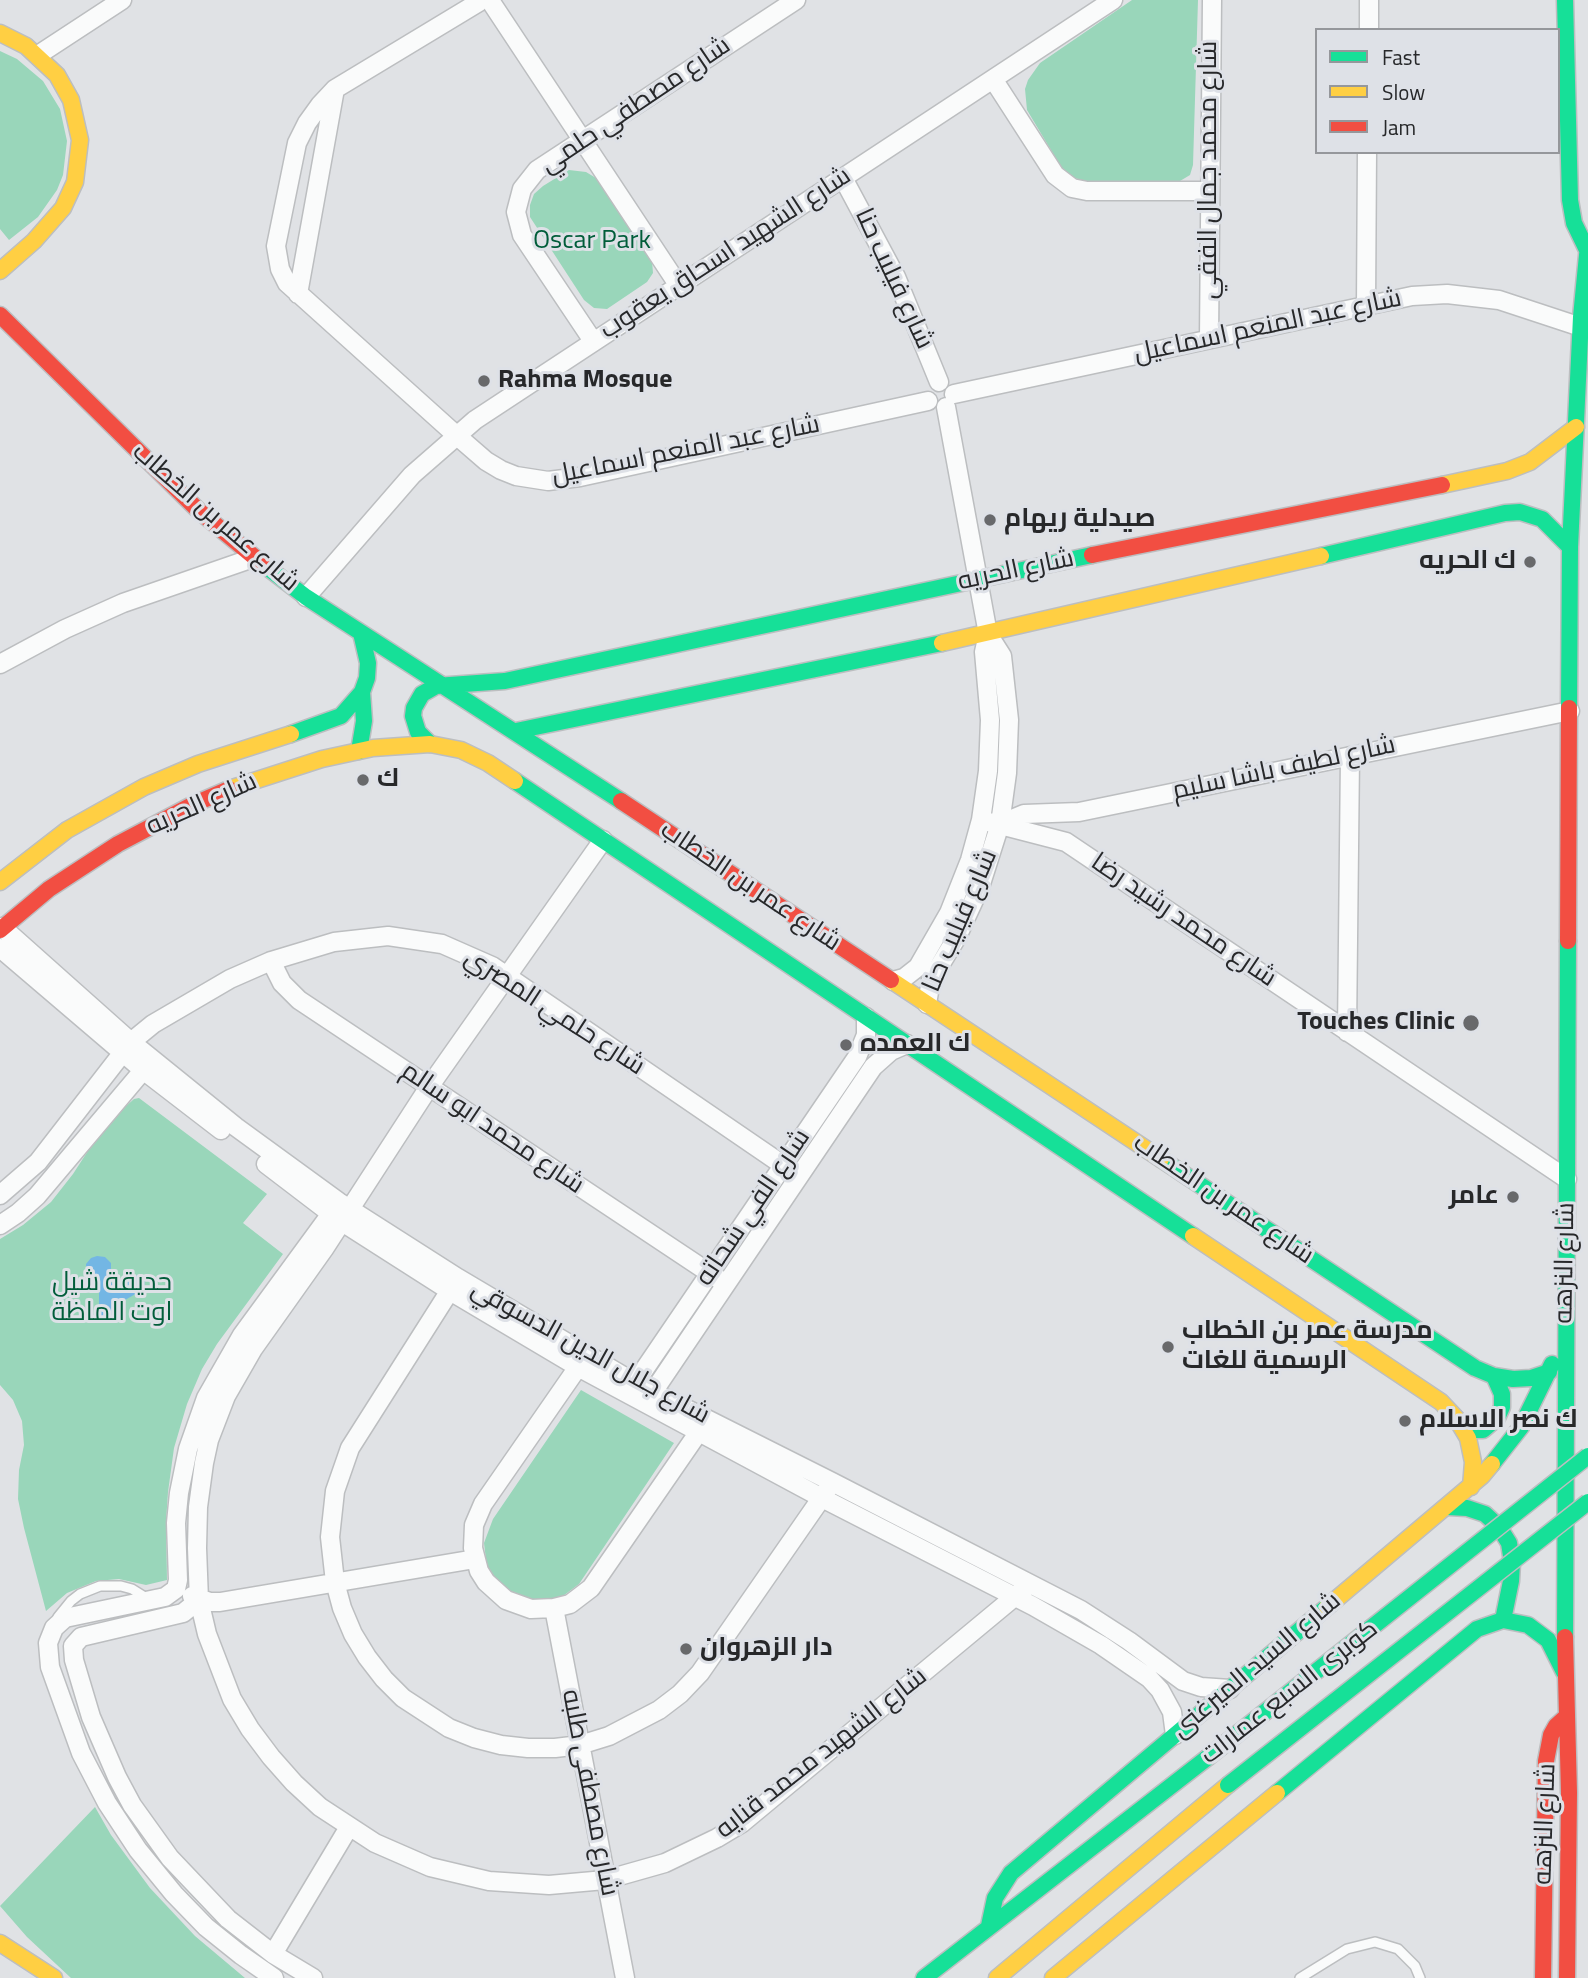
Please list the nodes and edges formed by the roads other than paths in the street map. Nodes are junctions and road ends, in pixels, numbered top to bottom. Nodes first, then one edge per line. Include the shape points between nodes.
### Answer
1 (122, 0) edge
2 (796, 0) edge
3 (1113, 0) edge
4 (1212, 0) edge
5 (1369, 0) edge
6 (1565, 0) edge
7 (486, 2) edge
8 (1368, 28) edge
9 (0, 33) edge
10 (38, 55) junction
11 (993, 79) junction
12 (335, 89) junction
13 (582, 140) junction
14 (1367, 154) edge
15 (843, 178) junction
16 (1210, 191) junction
17 (1588, 245) edge
18 (1588, 252) edge
19 (0, 271) edge
20 (678, 286) junction
21 (298, 294) junction
22 (1366, 305) junction
23 (0, 315) edge
24 (1581, 327) junction
25 (1209, 339) junction
26 (593, 341) junction
27 (939, 382) junction
28 (928, 401) junction
29 (950, 401) junction
30 (1576, 427) junction
31 (456, 435) junction
32 (1478, 478) junction
33 (1484, 517) junction
34 (1570, 547) junction
35 (253, 558) junction
36 (978, 578) junction
37 (306, 597) junction
38 (361, 632) junction
39 (988, 634) junction
40 (0, 664) edge
41 (444, 685) junction
42 (362, 692) junction
43 (1570, 711) junction
44 (516, 731) junction
45 (430, 744) junction
46 (359, 751) junction
47 (1350, 755) junction
48 (1079, 812) junction
49 (981, 820) junction
50 (1000, 824) junction
51 (603, 840) junction
52 (1066, 842) junction
53 (0, 883) edge
54 (1, 928) edge
55 (0, 948) edge
56 (271, 961) junction
57 (507, 976) junction
58 (893, 982) junction
59 (927, 1004) junction
60 (866, 1017) junction
61 (1347, 1032) junction
62 (907, 1044) junction
63 (127, 1047) junction
64 (148, 1065) junction
65 (429, 1087) junction
66 (783, 1166) junction
67 (799, 1177) junction
68 (1567, 1179) junction
69 (0, 1195) edge
70 (341, 1212) junction
71 (0, 1224) edge
72 (710, 1273) junction
73 (726, 1284) junction
74 (454, 1285) junction
75 (1565, 1331) junction
76 (578, 1367) junction
77 (1549, 1372) junction
78 (1494, 1376) junction
79 (631, 1389) junction
80 (649, 1398) junction
81 (1464, 1430) junction
82 (698, 1433) junction
83 (1588, 1456) edge
84 (832, 1482) junction
85 (1471, 1487) junction
86 (822, 1498) junction
87 (1588, 1502) edge
88 (1448, 1507) junction
89 (475, 1559) junction
90 (335, 1582) junction
91 (1031, 1584) junction
92 (176, 1589) junction
93 (1016, 1597) junction
94 (199, 1600) junction
95 (554, 1608) junction
96 (1503, 1620) junction
97 (52, 1631) junction
98 (74, 1646) junction
99 (1565, 1676) junction
100 (1230, 1689) junction
101 (1567, 1716) junction
102 (1175, 1735) junction
103 (580, 1745) junction
104 (349, 1827) junction
105 (605, 1880) junction
106 (989, 1926) junction
107 (0, 1943) edge
108 (273, 1954) junction
109 (263, 1975) edge
110 (54, 1978) edge
111 (313, 1978) edge
112 (625, 1978) edge
113 (924, 1978) edge
114 (996, 1978) edge
115 (1053, 1978) edge
116 (1300, 1978) edge
117 (1420, 1978) edge
118 (1543, 1978) edge
119 (1567, 1978) edge

1 - 10 street
2 - 13 street, شارع مصطفي حلمي
3 - 11 street, شارع الشهيد اسحاق يعقوب
4 - 16 street, شارع محمد جمال الفقي
5 - 8 street
6 - 18 street, شارع النزهه via 1570,200 1574,223
7 - 12 street, شارع عبد المنعم اسماعيل
7 - 13 street
9 - 10 street
10 - 19 street via 71,100 79,127 78,168 55,219
11 - 15 street, شارع الشهيد اسحاق يعقوب
11 - 16 street via 1051,169 1066,184 1087,191
12 - 21 street
12 - 21 street, شارع عبد المنعم اسماعيل via 313,113 297,144 276,246 280,269
13 - 20 street
13 - 26 street, شارع مصطفي حلمي via 531,176 522,188 516,212 522,235
14 - 22 street
15 - 20 street, شارع الشهيد اسحاق يعقوب
15 - 27 street, شارع فيليب حنا via 896,277
16 - 25 street, شارع محمد جمال الفقي
17 - 18 street
18 - 24 street, شارع النزهه
20 - 26 street, شارع الشهيد اسحاق يعقوب
21 - 31 street, شارع عبد المنعم اسماعيل
22 - 24 street, شارع عبد المنعم اسماعيل via 1412,296 1473,296
22 - 25 street, شارع عبد المنعم اسماعيل
23 - 35 street, شارع عمر بن الخطاب via 199,511
24 - 30 street, شارع النزهه
25 - 29 street, شارع عبد المنعم اسماعيل
26 - 31 street, شارع الشهيد اسحاق يعقوب
27 - 28 street via 928,388
27 - 29 street via 950,386
28 - 29 street via 933,407
28 - 31 street, شارع عبد المنعم اسماعيل via 548,481 500,470
29 - 36 street, شارع فيليب حنا
30 - 32 street, شارع الحريه via 1530,462
30 - 34 street, شارع النزهه
31 - 37 street, شارع الشهيد اسحاق يعقوب via 412,475
32 - 33 street via 1488,483 1494,495 1492,508
32 - 36 street, شارع الحريه
33 - 34 street, شارع الحريه via 1512,512 1535,516
33 - 39 street, شارع الحريه
34 - 43 street, شارع النزهه
35 - 37 street, شارع عمر بن الخطاب
35 - 40 street via 123,603
36 - 39 street, شارع فيليب حنا
36 - 41 street, شارع الحريه via 505,681
37 - 38 street, شارع عمر بن الخطاب
38 - 41 street, شارع عمر بن الخطاب
38 - 42 street via 368,663
39 - 44 street, شارع الحريه
39 - 49 street, شارع فيليب حنا via 984,661 990,737
39 - 50 street, شارع فيليب حنا via 1002,656 1009,719
41 - 44 street, شارع عمر بن الخطاب
41 - 45 street via 429,689 414,708 418,732
42 - 46 street
42 - 53 street, شارع الحريه via 341,716 327,723 198,764 118,800 44,846
43 - 47 street, شارع لطيف باشا سليم
43 - 68 street, شارع النزهه
44 - 58 street, شارع عمر بن الخطاب
45 - 46 street, شارع الحريه
45 - 51 street, شارع عمر بن الخطاب via 480,758
46 - 54 street, شارع الحريه via 269,775 167,817 95,858
47 - 48 street, شارع لطيف باشا سليم
47 - 61 street
48 - 50 street, شارع لطيف باشا سليم via 1024,814
48 - 52 street via 1068,824
49 - 50 street, شارع محمد رشيد رضا
49 - 58 street, شارع فيليب حنا via 964,878 940,930 918,967
50 - 52 street, شارع محمد رشيد رضا
50 - 59 street, شارع فيليب حنا via 980,887 931,980
51 - 57 street
51 - 60 street, شارع عمر بن الخطاب
52 - 61 street, شارع محمد رشيد رضا
54 - 63 street, شارع جلال الدين الدسوقي
55 - 63 street, شارع جلال الدين الدسوقي
56 - 57 street, شارع حلمي المصري via 334,942 388,936 459,950
56 - 63 street, شارع حلمي المصري via 190,1001
56 - 65 street, شارع محمد ابو سالم via 293,995
57 - 65 street
57 - 66 street, شارع حلمي المصري
58 - 59 street, شارع عمر بن الخطاب
59 - 78 street, شارع عمر بن الخطاب via 1475,1368
60 - 62 street, شارع عمر بن الخطاب
60 - 66 street, شارع الفي شحاته via 860,1052
61 - 68 street, شارع محمد رشيد رضا
62 - 67 street, شارع الفي شحاته via 873,1067
62 - 81 street, شارع عمر بن الخطاب via 1441,1402
63 - 64 street, شارع جلال الدين الدسوقي
63 - 69 street, شارع حلمي المصري via 38,1163
64 - 70 street, شارع جلال الدين الدسوقي
64 - 71 street via 37,1196
65 - 70 street
65 - 72 street, شارع محمد ابو سالم
66 - 67 street, شارع حلمي المصري
66 - 72 street, شارع الفي شحاته
67 - 73 street, شارع الفي شحاته
68 - 75 street, شارع النزهه
70 - 74 street, شارع جلال الدين الدسوقي
70 - 92 street via 242,1335 206,1398 179,1493
70 - 94 street, شارع الشهيد محمد قنايه via 237,1375 217,1418 198,1507
72 - 73 street, شارع محمد ابو سالم
72 - 79 street, شارع الفي شحاته
73 - 80 street, شارع الفي شحاته
74 - 76 street, شارع جلال الدين الدسوقي
74 - 79 street, شارع جلال الدين الدسوقي
74 - 90 street via 361,1428 341,1469 330,1537
75 - 77 street, شارع السيد الميرغنى
75 - 99 street, شارع النزهه
76 - 79 street, شارع جلال الدين الدسوقي
76 - 89 street via 483,1504 472,1536
77 - 78 street, شارع عمر بن الخطاب via 1522,1379
77 - 85 street, شارع السيد الميرغنى via 1521,1427
78 - 81 street via 1502,1394 1497,1418 1483,1430
79 - 80 street, شارع جلال الدين الدسوقي
80 - 82 street, شارع جلال الدين الدسوقي
80 - 84 street, شارع جلال الدين الدسوقي
81 - 85 street, شارع عمر بن الخطاب via 1473,1462
82 - 86 street, شارع جلال الدين الدسوقي
82 - 95 street via 591,1588 569,1604
83 - 106 street, كوبرى السبع عمارات, bridge
84 - 86 street
84 - 91 street, شارع جلال الدين الدسوقي
85 - 88 street, شارع السيد الميرغنى
86 - 93 street, شارع جلال الدين الدسوقي
86 - 103 street via 717,1650 680,1693 635,1725
87 - 114 street, كوبرى السبع عمارات, bridge via 1228,1785
88 - 96 street via 1485,1514 1509,1543 1511,1581
88 - 100 street, شارع السيد الميرغنى
89 - 90 street
89 - 95 street via 486,1582 506,1600 531,1609
90 - 94 street via 220,1602
90 - 103 street via 347,1621 367,1657 403,1698 425,1714 449,1728 500,1745
91 - 93 street, شارع الشهيد محمد قنايه
91 - 100 street, شارع جلال الدين الدسوقي via 1105,1625 1183,1681 1201,1688
92 - 94 street
92 - 97 street via 150,1600 72,1615
93 - 102 street, شارع جلال الدين الدسوقي via 1101,1645 1155,1684 1169,1704
93 - 105 street, شارع الشهيد محمد قنايه via 742,1823 674,1859
94 - 98 street via 183,1613 86,1635
94 - 104 street, شارع الشهيد محمد قنايه via 218,1667 250,1729 294,1783
95 - 103 street, شارع مصطفى طلبه
96 - 99 street via 1523,1622 1538,1630 1553,1648
96 - 115 street via 1477,1629
97 - 98 street
97 - 109 street via 47,1651 70,1727 122,1827 189,1911
98 - 108 street via 91,1717 132,1805 191,1882
99 - 101 street, شارع النزهه
100 - 102 street, شارع السيد الميرغنى
101 - 118 street, شارع النزهه via 1551,1735 1546,1761
101 - 119 street
102 - 106 street, شارع السيد الميرغنى via 1011,1873 995,1898
103 - 105 street, شارع مصطفى طلبه
104 - 105 street, شارع الشهيد محمد قنايه via 402,1856 469,1877 549,1885
104 - 108 street
105 - 112 street, شارع مصطفى طلبه
106 - 113 street
107 - 110 street
108 - 111 street
116 - 117 lane via 1348,1949 1375,1942 1398,1949

